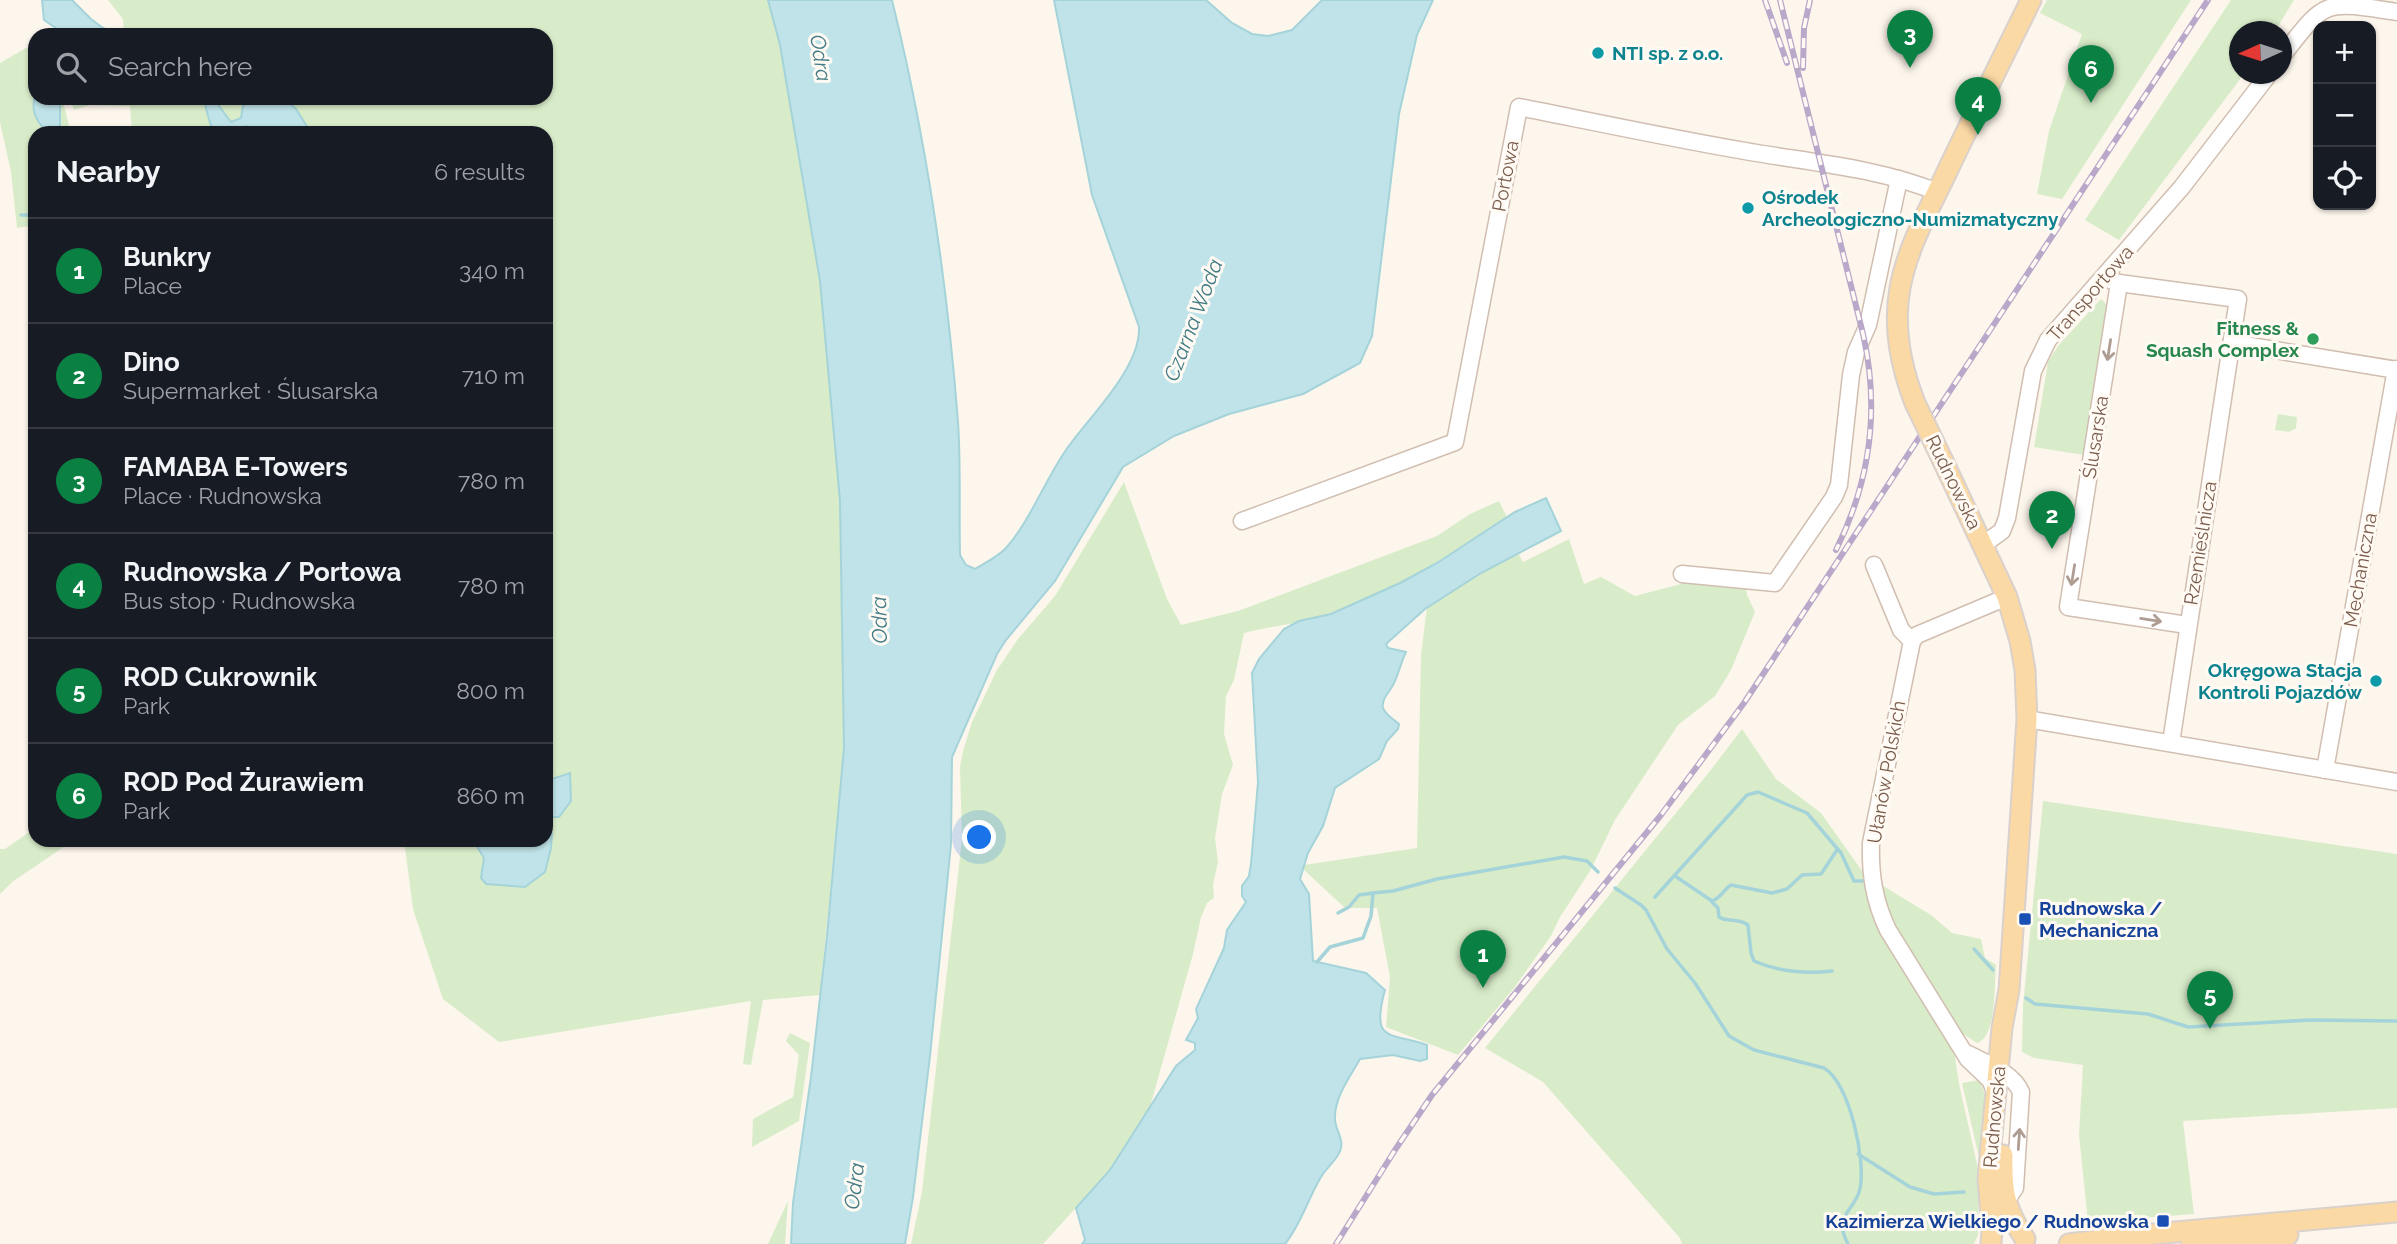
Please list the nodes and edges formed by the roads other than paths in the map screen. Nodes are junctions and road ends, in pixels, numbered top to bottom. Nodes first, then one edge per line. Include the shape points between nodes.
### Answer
1 (2031, 0) edge
2 (2397, 12) edge
3 (2292, 41) edge
4 (2262, 84) edge
5 (1899, 180) junction
6 (1937, 192) junction
7 (2112, 281) junction
8 (2232, 343) junction
9 (2397, 370) edge
10 (1242, 521) dead end
11 (1984, 544) junction
12 (1874, 565) dead end
13 (1682, 574) dead end
14 (2007, 597) junction
15 (2187, 625) junction
16 (1912, 641) junction
17 (2027, 719) junction
18 (2171, 743) junction
19 (2325, 771) junction
20 (2397, 782) edge
21 (2009, 989) junction
22 (2002, 1028) junction
23 (1961, 1048) junction
24 (2001, 1080) junction
25 (2397, 1212) edge
26 (2397, 1225) edge
27 (2030, 1242) edge
28 (1992, 1244) edge
29 (2069, 1244) edge
30 (2191, 1244) edge

1 - 6 main road, Rudnowska
2 - 3 street via 2342,2 2321,6
4 - 7 street, Transportowa
5 - 6 street, Portowa
5 - 10 street, Portowa via 1520,107 1455,442
5 - 13 street via 1868,326 1851,375 1843,470 1834,497 1775,583
6 - 11 main road, Rudnowska, bridge via 1905,266 1897,311 1901,358 1915,403
7 - 8 street, Rzemieślnicza via 2238,299
7 - 11 street, Transportowa via 2048,340 2039,355 2007,518 2002,531
7 -> 15 street, Ślusarska via 2068,607
8 - 9 street
8 - 15 street, Rzemieślnicza
9 - 19 street, Mechaniczna
11 - 14 main road, Rudnowska
12 - 16 street via 1901,630
14 - 16 street
14 - 17 main road, Rudnowska via 2025,670
15 - 18 street, Rzemieślnicza
16 - 23 street, Ułanów Polskich via 1871,843 1874,892 1888,930
17 - 18 street
17 - 21 main road, Rudnowska
18 - 19 street
19 - 20 street
21 - 22 main road, Rudnowska
21 - 24 main road, Rudnowska via 2011,1042
22 - 23 street via 1993,1045 1982,1052
22 - 24 main road, Rudnowska
23 - 24 street, Ułanów Polskich via 1990,1080
27 -> 24 main road, Rudnowska via 2006,1202 2002,1181
24 - 28 main road, Rudnowska via 1988,1178
25 - 29 main road
26 - 30 main road
27 - 28 main road via 2009,1237

